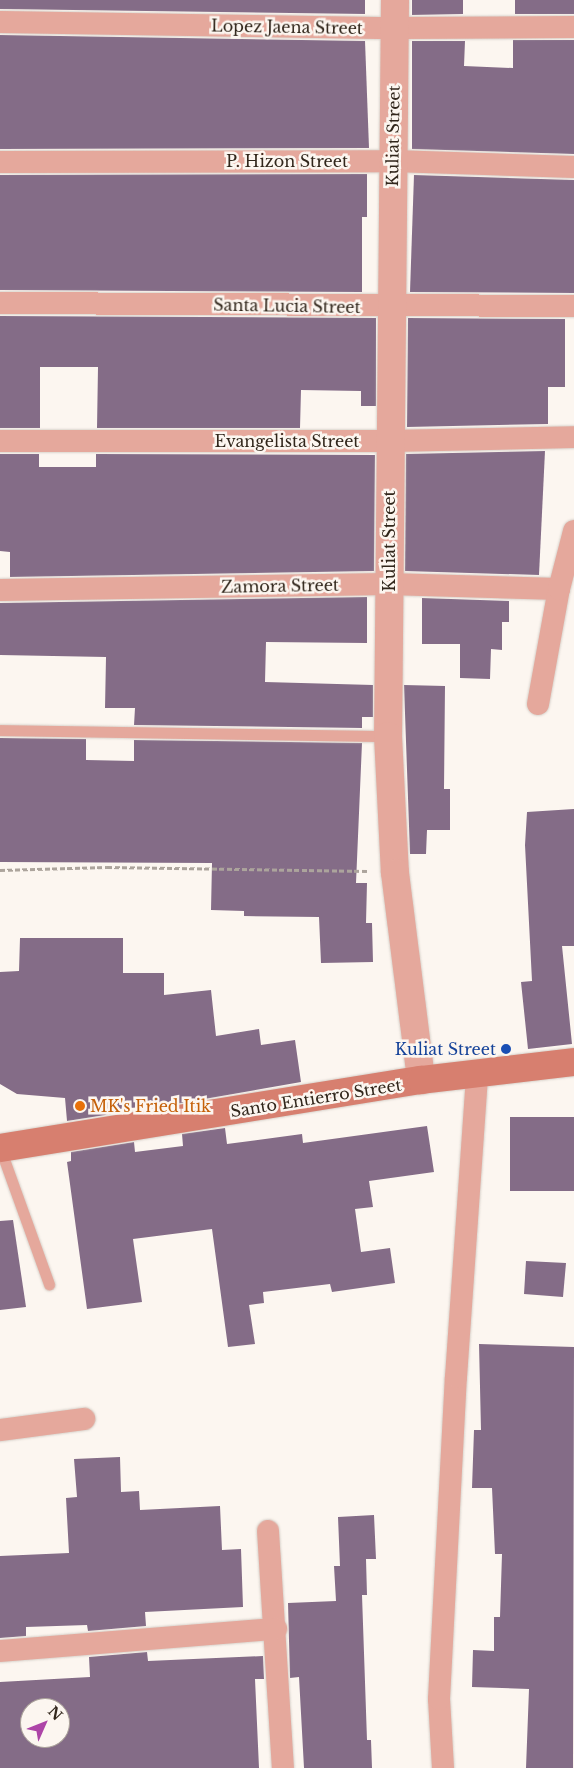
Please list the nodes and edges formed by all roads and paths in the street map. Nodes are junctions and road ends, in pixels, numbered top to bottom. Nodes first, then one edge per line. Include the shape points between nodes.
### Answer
1 (395, 0) edge
2 (0, 22) edge
3 (574, 27) edge
4 (395, 28) junction
5 (393, 161) junction
6 (0, 162) edge
7 (574, 167) edge
8 (0, 303) edge
9 (574, 306) edge
10 (394, 307) junction
11 (574, 437) edge
12 (0, 441) edge
13 (389, 441) junction
14 (574, 531) edge
15 (388, 584) junction
16 (559, 589) junction
17 (0, 590) edge
18 (538, 704) dead end
19 (0, 730) edge
20 (388, 736) junction
21 (0, 870) edge
22 (395, 873) junction
23 (574, 1062) edge
24 (477, 1076) junction
25 (421, 1080) junction
26 (0, 1148) edge
27 (49, 1284) dead end
28 (84, 1419) dead end
29 (0, 1430) edge
30 (268, 1531) dead end
31 (276, 1629) junction
32 (0, 1651) edge
33 (283, 1768) edge
34 (443, 1768) edge

1 - 4 street, Kuliat Street
2 - 4 street, Lopez Jaena Street
3 - 4 street, Lopez Jaena Street
4 - 5 street, Kuliat Street
5 - 6 street, P. Hizon Street
5 - 7 street, P. Hizon Street
5 - 10 street, Kuliat Street
8 - 10 street, Santa Lucia Street
9 - 10 street, Santa Lucia Street
10 - 13 street, Kuliat Street
11 - 13 street, Evangelista Street
12 - 13 street, Evangelista Street
13 - 15 street, Kuliat Street
14 - 16 street
15 - 16 street, Zamora Street
15 - 17 street, Zamora Street
15 - 20 street, Kuliat Street
16 - 18 street
19 - 20 lane
20 - 22 street, Kuliat Street
21 - 22 path via 107,867
22 - 25 street, Kuliat Street
23 - 24 main road, Santo Entierro Street
24 - 25 main road, Santo Entierro Street
24 - 34 street via 456,1377 439,1700
25 - 26 main road, Santo Entierro Street
26 - 27 lane
28 - 29 street
30 - 31 street
31 - 32 street
31 - 33 street

